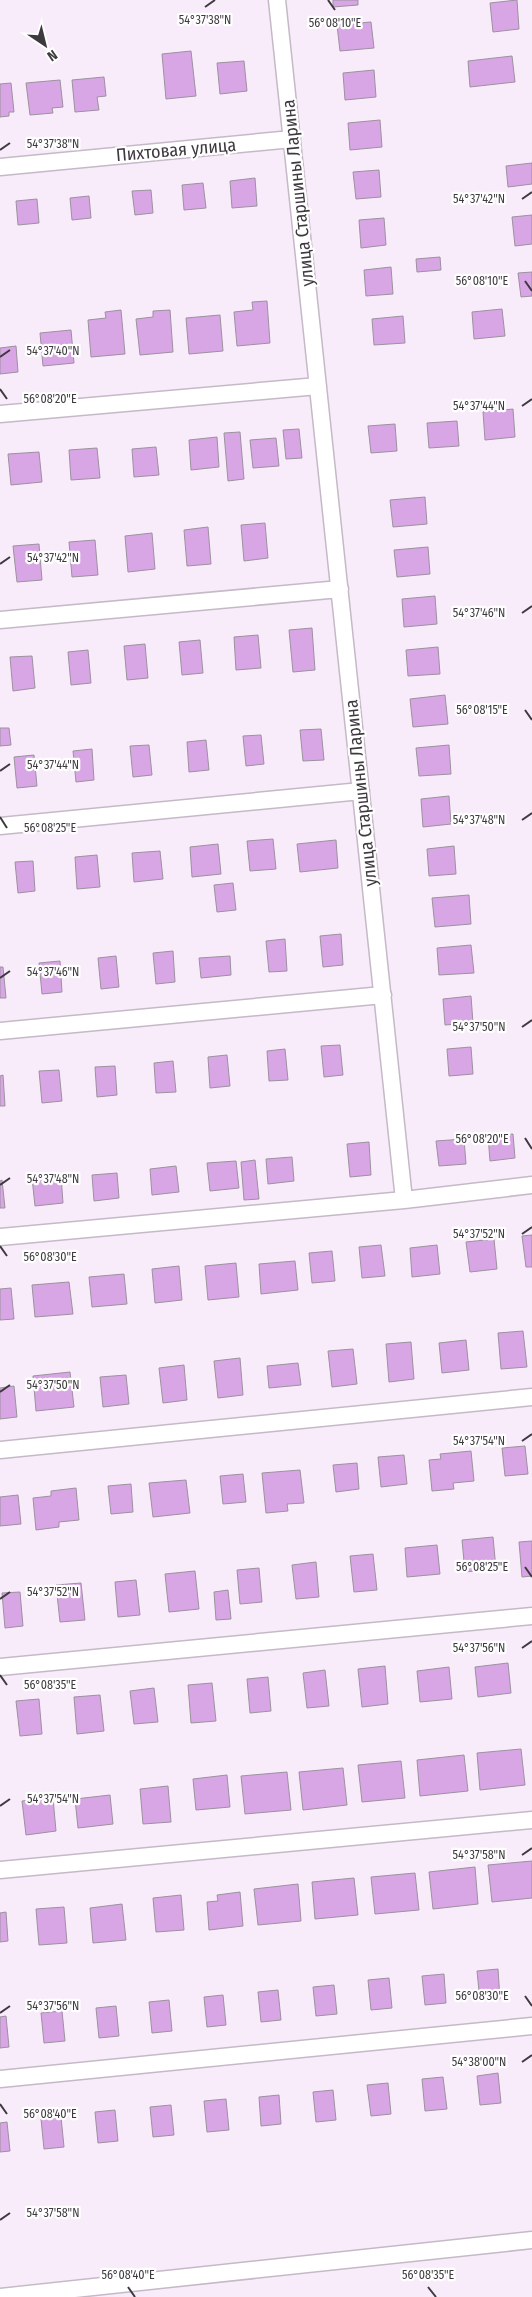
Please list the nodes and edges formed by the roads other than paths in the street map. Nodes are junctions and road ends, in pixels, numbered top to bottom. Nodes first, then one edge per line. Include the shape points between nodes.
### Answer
1 (277, 0) edge
2 (292, 139) junction
3 (0, 167) edge
4 (318, 386) junction
5 (0, 414) edge
6 (340, 589) junction
7 (0, 620) edge
8 (361, 791) junction
9 (0, 826) edge
10 (382, 995) junction
11 (0, 1031) edge
12 (532, 1184) edge
13 (404, 1200) junction
14 (0, 1238) edge
15 (532, 1396) edge
16 (0, 1450) edge
17 (532, 1616) edge
18 (0, 1667) edge
19 (532, 1820) edge
20 (0, 1870) edge
21 (532, 2026) edge
22 (0, 2079) edge
23 (532, 2240) edge
24 (0, 2297) edge

1 - 2 street, улица Старшины Ларина
2 - 3 street, Пихтовая улица
2 - 4 street, улица Старшины Ларина
4 - 5 street
4 - 6 street, улица Старшины Ларина
6 - 7 street
6 - 8 street, улица Старшины Ларина
8 - 9 street
8 - 10 street, улица Старшины Ларина
10 - 11 street
10 - 13 street, улица Старшины Ларина
12 - 13 street
13 - 14 street
15 - 16 street
17 - 18 street
19 - 20 street
21 - 22 street
23 - 24 street

